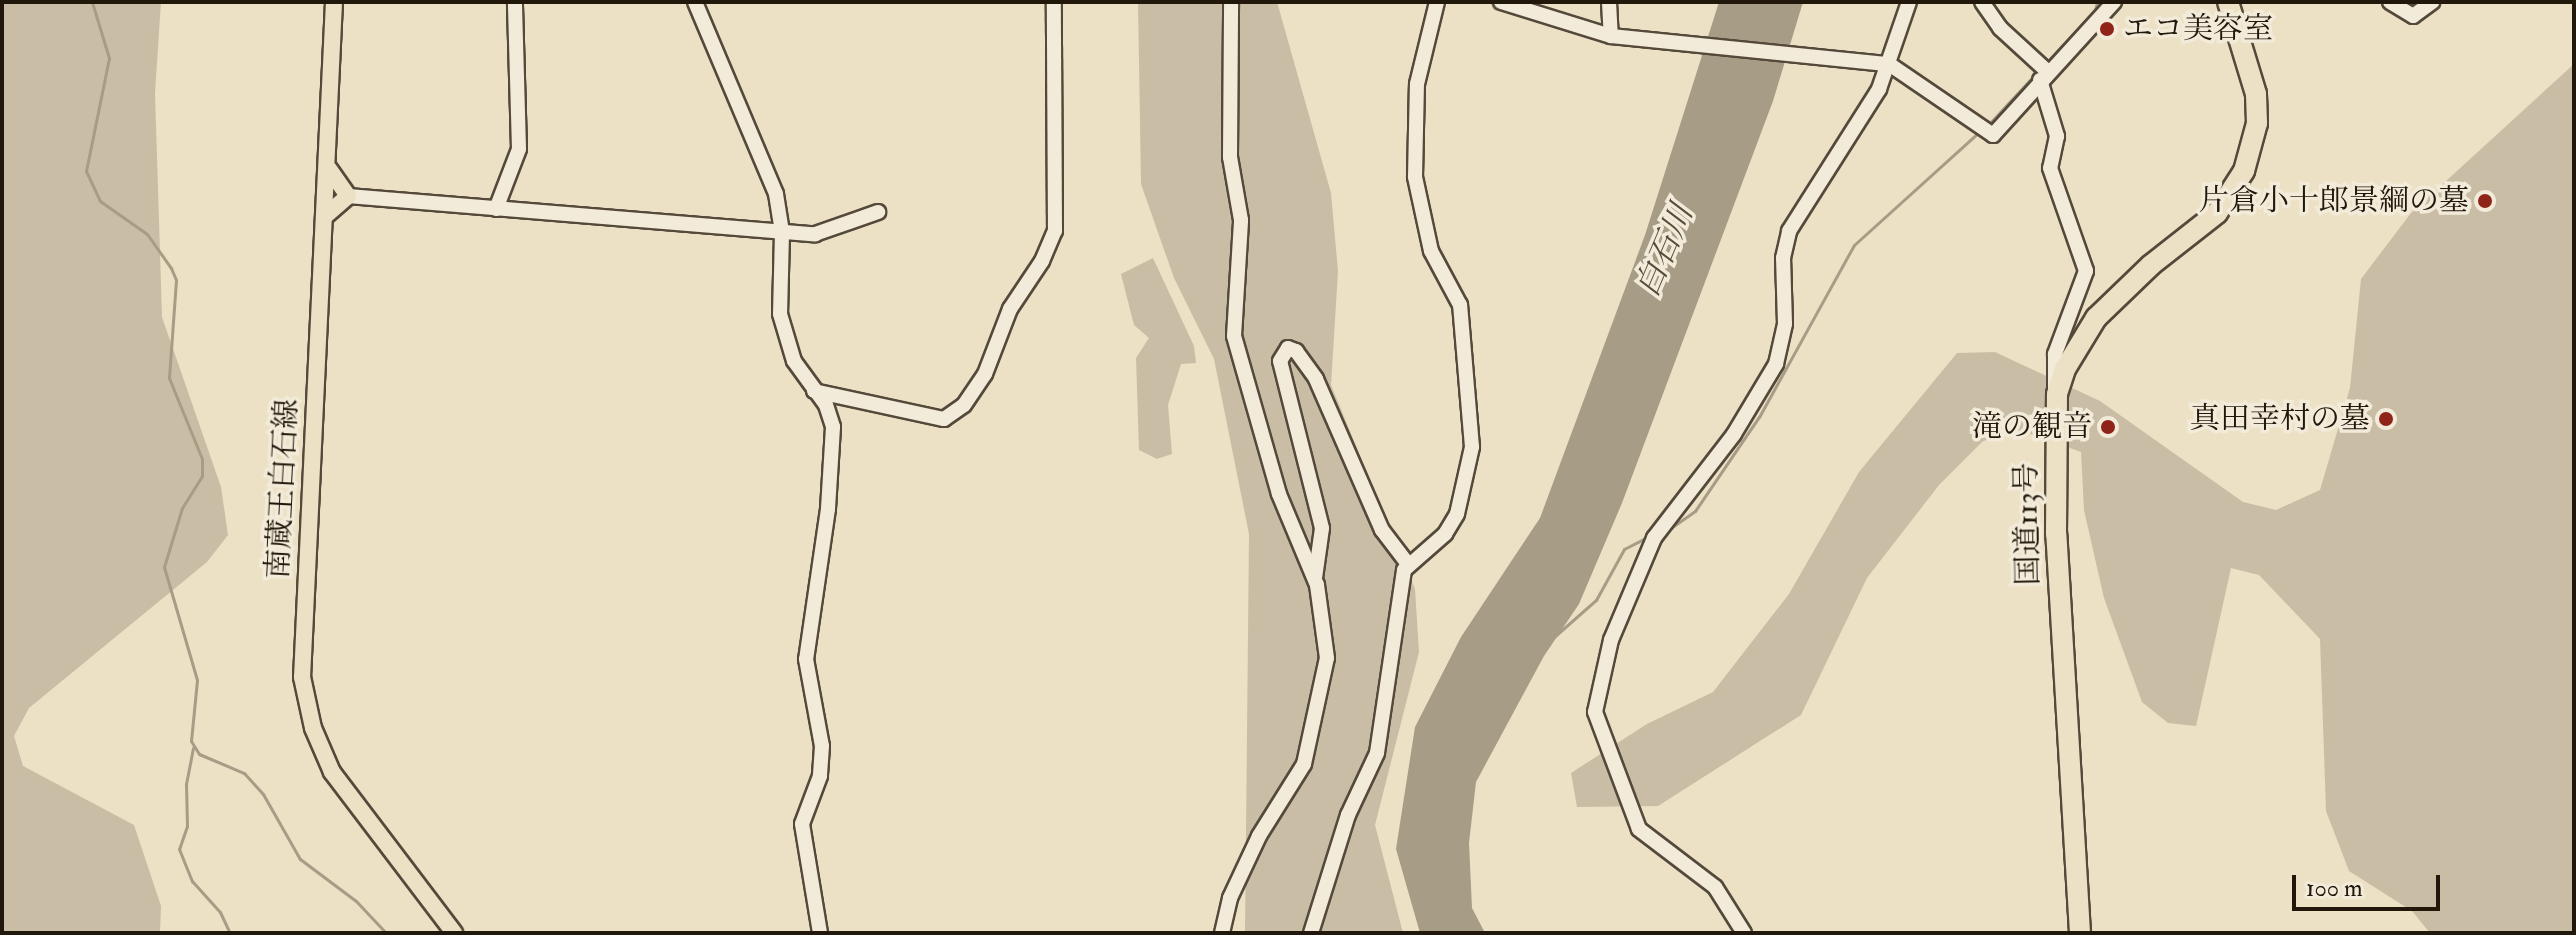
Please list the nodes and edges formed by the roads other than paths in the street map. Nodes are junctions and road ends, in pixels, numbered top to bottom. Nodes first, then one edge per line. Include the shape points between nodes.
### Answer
1 (334, 2) edge
2 (515, 2) edge
3 (695, 2) edge
4 (1054, 2) edge
5 (1231, 2) edge
6 (1437, 2) edge
7 (1501, 2) edge
8 (1609, 2) edge
9 (1909, 2) edge
10 (1982, 2) edge
11 (2114, 2) edge
12 (2228, 2) edge
13 (2390, 2) edge
14 (2432, 2) edge
15 (1611, 36) junction
16 (1889, 64) junction
17 (2042, 71) junction
18 (327, 163) junction
19 (348, 196) junction
20 (496, 209) junction
21 (878, 212) dead end
22 (324, 217) junction
23 (782, 233) junction
24 (814, 391) junction
25 (2057, 394) junction
26 (1408, 564) junction
27 (1315, 578) junction
28 (454, 933) edge
29 (820, 933) edge
30 (1222, 933) edge
31 (1311, 933) edge
32 (1744, 933) edge
33 (2080, 933) edge

1 - 18 main road, 南蔵王白石線
2 - 20 street via 519,149
3 - 23 street via 776,194
4 - 24 street via 1055,231 1010,309 985,374 964,405 944,419
5 - 27 street via 1230,157 1241,220 1234,336 1279,494
6 - 26 street via 1417,84 1415,177 1431,251 1460,305 1472,447 1457,514 1445,534
7 - 15 street
8 - 15 street
9 - 16 street
10 - 17 street
11 - 17 street
12 - 25 highway, 国道113号 via 2256,94 2257,123 2244,171 2217,213 2096,318 2065,369
13 - 14 street via 2413,16
15 - 16 street
16 - 17 street via 1980,130 2009,121
16 - 32 street via 1879,89 1789,231 1783,258 1785,324 1776,364 1734,434 1656,534 1611,640 1595,712 1639,829 1715,887
17 - 25 street via 2057,136 2050,168 2086,271 2055,354 2052,384
18 - 19 main road via 334,183
18 - 22 main road, 南蔵王白石線
19 - 20 street
19 - 22 main road
20 - 23 street
21 - 23 street via 815,234
22 - 28 main road, 南蔵王白石線 via 304,628 307,705 332,772
23 - 24 street via 780,314 794,361
24 - 29 street via 829,412 834,445 806,659 822,746 820,776 802,833
25 - 33 highway, 国道113号 via 2057,550
26 - 27 street via 1382,530 1316,379 1288,348 1280,361 1321,520
26 - 31 street via 1377,753 1348,815
27 - 30 street via 1326,623 1327,658 1312,740 1298,775 1254,846 1226,908

